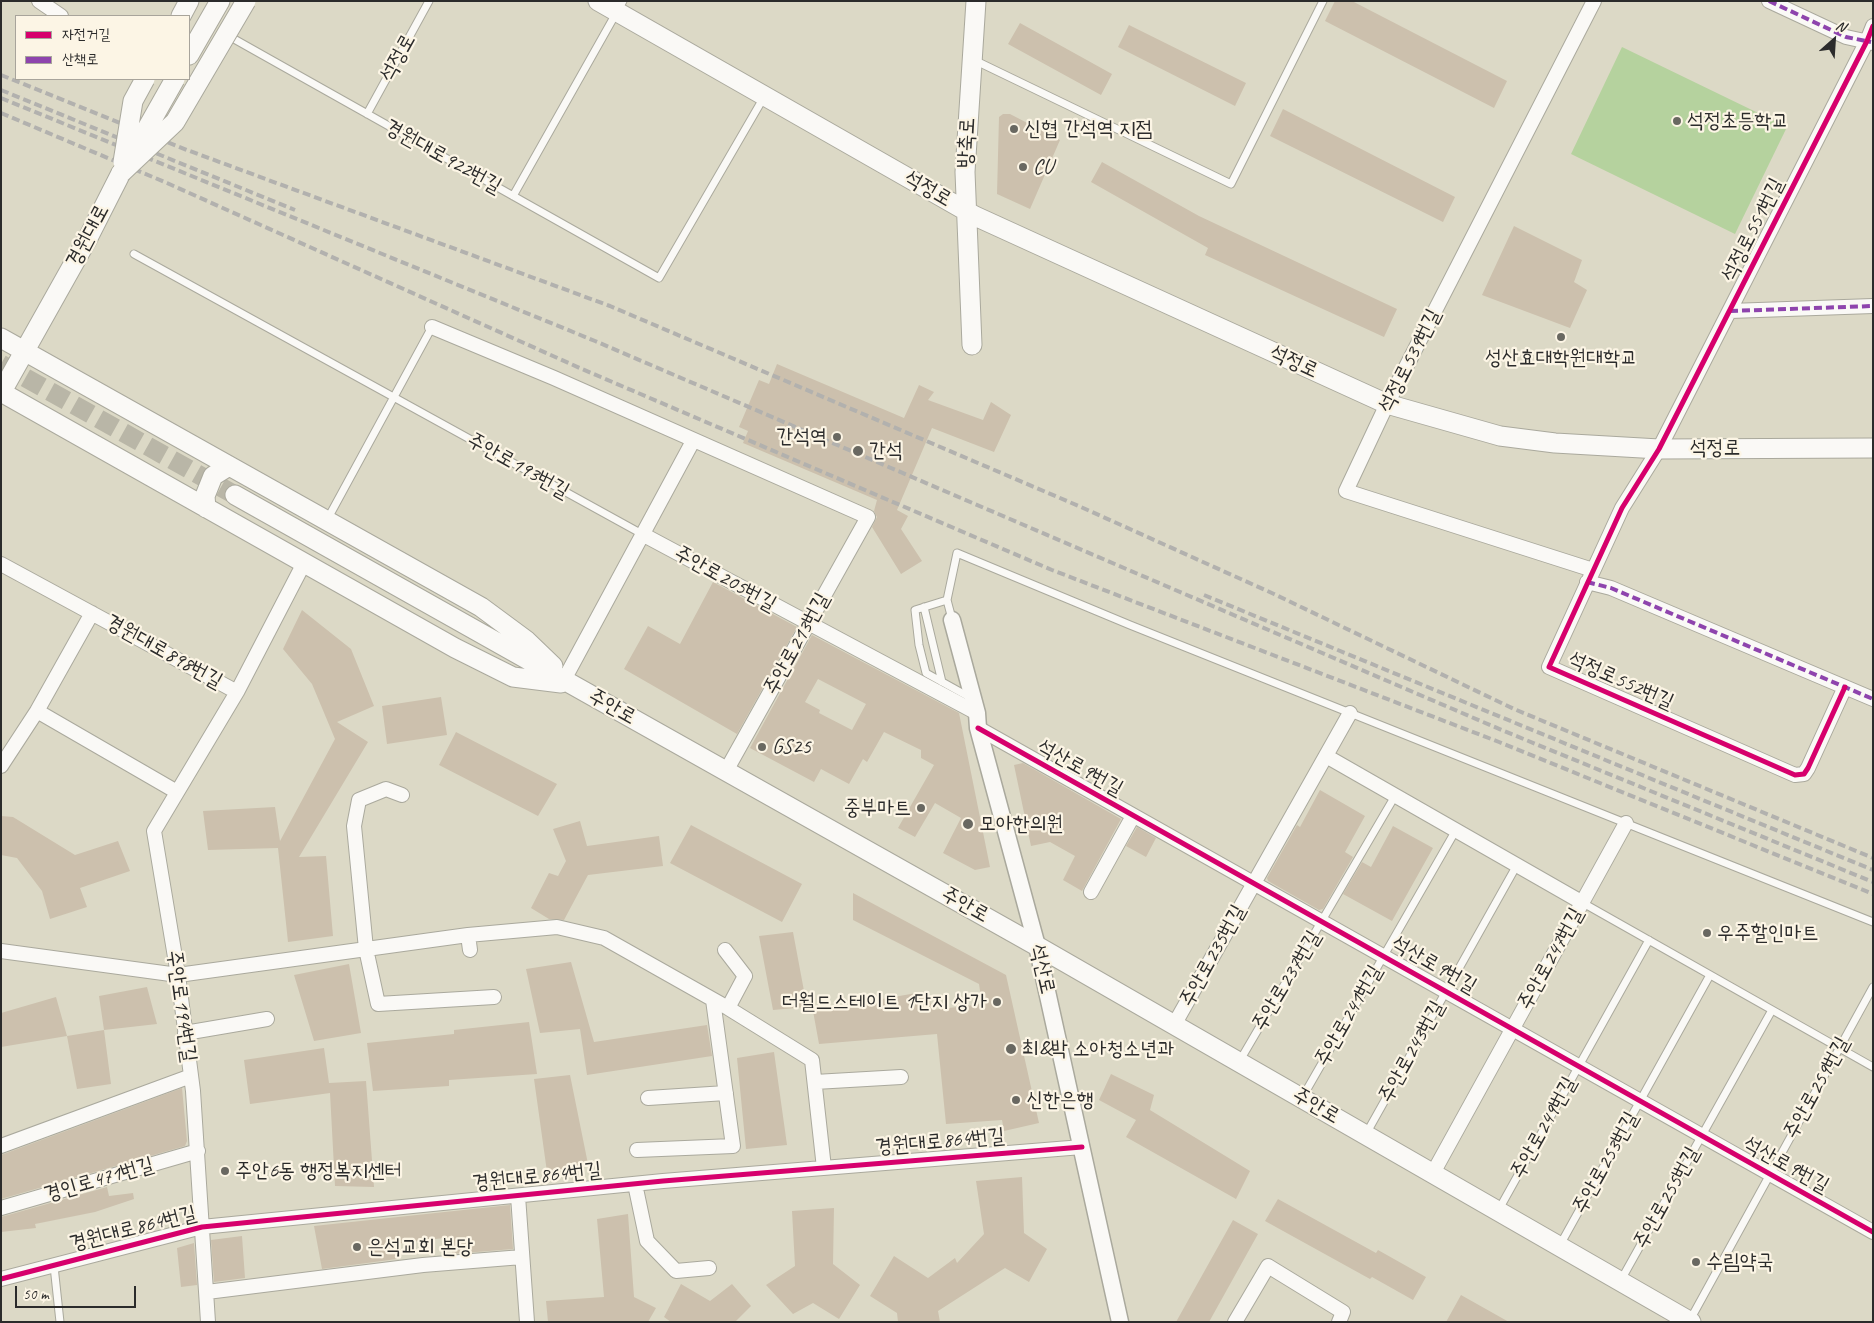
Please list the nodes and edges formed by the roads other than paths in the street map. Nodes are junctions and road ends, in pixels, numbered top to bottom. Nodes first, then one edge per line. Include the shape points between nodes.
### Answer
1 (39, 1) edge
2 (189, 1) edge
3 (220, 1) edge
4 (246, 1) edge
5 (429, 1) edge
6 (598, 1) edge
7 (976, 1) edge
8 (1323, 1) edge
9 (1594, 1) edge
10 (1769, 1) edge
11 (620, 6) edge
12 (60, 15) edge
13 (182, 15) edge
14 (1873, 26) edge
15 (227, 35) junction
16 (1870, 42) edge
17 (190, 53) edge
18 (972, 58) junction
19 (144, 80) edge
20 (174, 80) edge
21 (765, 96) junction
22 (367, 114) junction
23 (121, 173) junction
24 (513, 196) junction
25 (965, 210) junction
26 (134, 254) dead end
27 (1873, 306) edge
28 (1730, 311) junction
29 (432, 328) joint
30 (1, 338) edge
31 (972, 346) dead end
32 (25, 351) junction
33 (1, 393) edge
34 (394, 397) junction
35 (1387, 404) junction
36 (693, 440) junction
37 (1659, 448) junction
38 (1873, 448) edge
39 (229, 466) junction
40 (235, 495) tunnel mouth
41 (206, 508) junction
42 (327, 520) junction
43 (642, 534) junction
44 (304, 563) junction
45 (1, 564) edge
46 (1590, 576) junction
47 (947, 600) junction
48 (924, 608) junction
49 (92, 613) junction
50 (952, 620) joint
51 (808, 625) junction
52 (568, 681) junction
53 (942, 682) junction
54 (1845, 687) junction
55 (237, 692) junction
56 (1873, 699) edge
57 (38, 711) junction
58 (1350, 713) junction
59 (976, 714) junction
60 (1326, 756) junction
61 (1, 766) edge
62 (726, 771) junction
63 (177, 792) junction
64 (402, 796) dead end
65 (1395, 796) junction
66 (1133, 816) junction
67 (1626, 824) junction
68 (1456, 830) junction
69 (1517, 865) junction
70 (1255, 883) junction
71 (1091, 892) dead end
72 (1582, 903) junction
73 (1322, 921) junction
74 (1873, 922) edge
75 (468, 935) junction
76 (1649, 940) junction
77 (1037, 946) junction
78 (366, 949) junction
79 (470, 950) dead end
80 (725, 950) dead end
81 (1, 951) edge
82 (1384, 956) junction
83 (178, 975) junction
84 (1710, 975) junction
85 (1873, 987) edge
86 (1446, 991) junction
87 (494, 997) dead end
88 (713, 1000) junction
89 (728, 1008) junction
90 (1772, 1010) junction
91 (267, 1019) dead end
92 (1174, 1025) junction
93 (1513, 1029) junction
94 (185, 1033) junction
95 (1840, 1048) junction
96 (1239, 1062) junction
97 (1579, 1066) junction
98 (1873, 1067) edge
99 (191, 1076) junction
100 (901, 1077) dead end
101 (814, 1082) junction
102 (726, 1093) junction
103 (648, 1098) dead end
104 (1302, 1098) junction
105 (1640, 1101) junction
106 (1365, 1135) junction
107 (1702, 1136) junction
108 (1, 1146) edge
109 (1082, 1147) junction
110 (637, 1150) dead end
111 (198, 1151) junction
112 (824, 1168) junction
113 (1433, 1173) junction
114 (1770, 1175) junction
115 (635, 1184) junction
116 (518, 1196) junction
117 (1, 1208) edge
118 (1498, 1211) junction
119 (202, 1226) junction
120 (1873, 1232) edge
121 (1559, 1246) junction
122 (522, 1257) junction
123 (54, 1266) junction
124 (709, 1268) dead end
125 (1, 1279) edge
126 (1621, 1281) junction
127 (207, 1292) junction
128 (1688, 1321) edge
129 (60, 1322) edge
130 (208, 1322) edge
131 (528, 1322) edge
132 (1120, 1322) edge
133 (1235, 1322) edge
134 (1339, 1322) edge

1 - 12 street
2 - 13 main road
3 - 17 main road
4 - 15 main road, bridge
5 - 22 lane, 석정로
6 - 11 main road, 석정로
7 - 18 main road, 방축로
8 - 18 lane via 1232,184
9 - 35 street, 석정로539번길
10 - 16 street via 1846,37
11 - 21 main road, 석정로
11 - 24 lane
14 - 16 street, 석정로551번길
15 - 22 lane, 경원대로922번길
15 - 23 main road, bridge via 175,122
16 - 28 street, 석정로551번길
18 - 25 main road, 방축로
19 - 23 main road, bridge via 133,101
20 - 23 main road, 경원대로, bridge
21 - 24 lane, 경원대로922번길 via 659,278
21 - 25 main road, 석정로
22 - 24 lane, 경원대로922번길
23 - 32 main road, 경원대로
25 - 31 main road, 방축로
25 - 35 main road, 석정로
26 - 34 lane
27 - 28 street
28 - 37 street, 석정로551번길
29 - 34 lane
29 - 36 street
30 - 32 main road
32 - 33 main road, 경원대로
32 - 39 main road
33 - 41 main road
34 - 42 lane
34 - 43 lane, 주안로193번길
35 - 37 main road, 석정로 via 1500,436 1555,443
35 - 46 street, 석정로539번길 via 1346,491
36 - 43 street
36 - 51 street, 주안로213번길 via 868,517
37 - 38 main road, 석정로
37 - 46 street, 석정로552번길 via 1622,508
39 - 41 main road via 213,476 205,496
39 - 42 main road
40 - 52 main road, 주안로
41 - 44 main road
42 - 52 main road via 482,607 526,640
43 - 51 street, 주안로205번길
43 - 52 street
44 - 52 main road via 513,677
44 - 55 street, 주안로194번길
45 - 49 street, 경원대로898번길
46 - 54 street via 1620,592
46 - 54 street, 석정로552번길 via 1549,667 1795,775 1804,774 1808,768
47 - 48 lane
47 - 50 lane
47 - 58 lane via 957,552
48 - 53 lane
48 - 53 lane via 915,610 926,673
49 - 55 street, 경원대로898번길
49 - 57 street, 경원대로898번길
50 - 59 street, 석산로
51 - 59 street, 주안로205번길
51 - 62 street, 주안로213번길
52 - 62 main road, 주안로
53 - 59 lane
54 - 56 street
55 - 63 street, 주안로194번길
57 - 61 street, 경원대로898번길
57 - 63 street
58 - 60 street, 주안로235번길
58 - 67 lane
59 - 66 street, 석산로9번길
59 - 77 street, 석산로
60 - 65 street
60 - 70 street, 주안로235번길
62 - 77 main road, 주안로
63 - 83 street, 주안로194번길 via 154,831
64 - 78 street via 386,789 359,800 354,826
65 - 68 street
65 - 73 lane, 주안로237번길
66 - 70 street, 석산로9번길
66 - 71 street, 석산로9번길
67 - 72 street, 주안로247번길
67 - 74 lane
68 - 69 street
68 - 82 lane, 주안로241번길
69 - 72 street
69 - 86 lane, 주안로243번길
70 - 73 street, 석산로9번길
70 - 92 street, 주안로235번길
72 - 76 lane
72 - 93 street, 주안로247번길
73 - 82 street, 석산로9번길
73 - 96 lane, 주안로237번길
75 - 78 street
75 - 79 street
75 - 88 street via 558,927 604,938
76 - 84 lane
76 - 97 lane, 주안로249번길
77 - 92 main road, 주안로
77 - 109 street, 석산로
78 - 83 street
78 - 87 street via 378,1004
80 - 89 street via 745,976
81 - 83 street
82 - 86 street, 석산로9번길
82 - 104 lane, 주안로241번길
83 - 94 street, 주안로194번길
84 - 90 lane
84 - 105 lane, 주안로253번길
85 - 95 lane, 주안로259번길
86 - 93 street, 석산로9번길
86 - 106 lane, 주안로243번길
88 - 89 street
88 - 102 street
89 - 101 street via 812,1060
90 - 95 lane
90 - 107 lane, 주안로255번길
91 - 94 street
92 - 96 main road, 주안로
93 - 97 street, 석산로9번길
93 - 113 street, 주안로247번길
94 - 99 street, 주안로194번길
95 - 98 lane
95 - 114 lane, 주안로259번길
96 - 104 main road, 주안로
97 - 105 street, 석산로9번길
97 - 118 lane, 주안로249번길
99 - 108 street
99 - 111 street, 주안로194번길
100 - 101 street
101 - 112 street
102 - 103 street
102 - 110 street via 733,1146
104 - 106 main road, 주안로
105 - 107 street, 석산로9번길
105 - 121 lane, 주안로253번길
106 - 113 main road, 주안로
107 - 114 street, 석산로9번길
107 - 126 lane, 주안로255번길
109 - 112 street, 경원대로864번길
109 - 132 street, 석산로
111 - 117 street, 경인로471번길
111 - 119 street, 주안로194번길
112 - 115 street, 경원대로864번길
113 - 118 main road, 주안로
114 - 120 street, 석산로9번길
114 - 128 lane, 주안로259번길
115 - 116 street, 경원대로864번길
115 - 124 street via 647,1240 676,1271
116 - 119 street, 경원대로864번길
116 - 122 street
118 - 121 main road, 주안로
119 - 123 street, 경원대로864번길
119 - 127 street, 주안로194번길
121 - 126 main road, 주안로
122 - 127 street via 423,1265
122 - 131 street
123 - 125 street, 경원대로864번길
123 - 129 lane
126 - 128 main road, 주안로
127 - 130 street, 주안로194번길
133 - 134 street via 1268,1266 1343,1312

